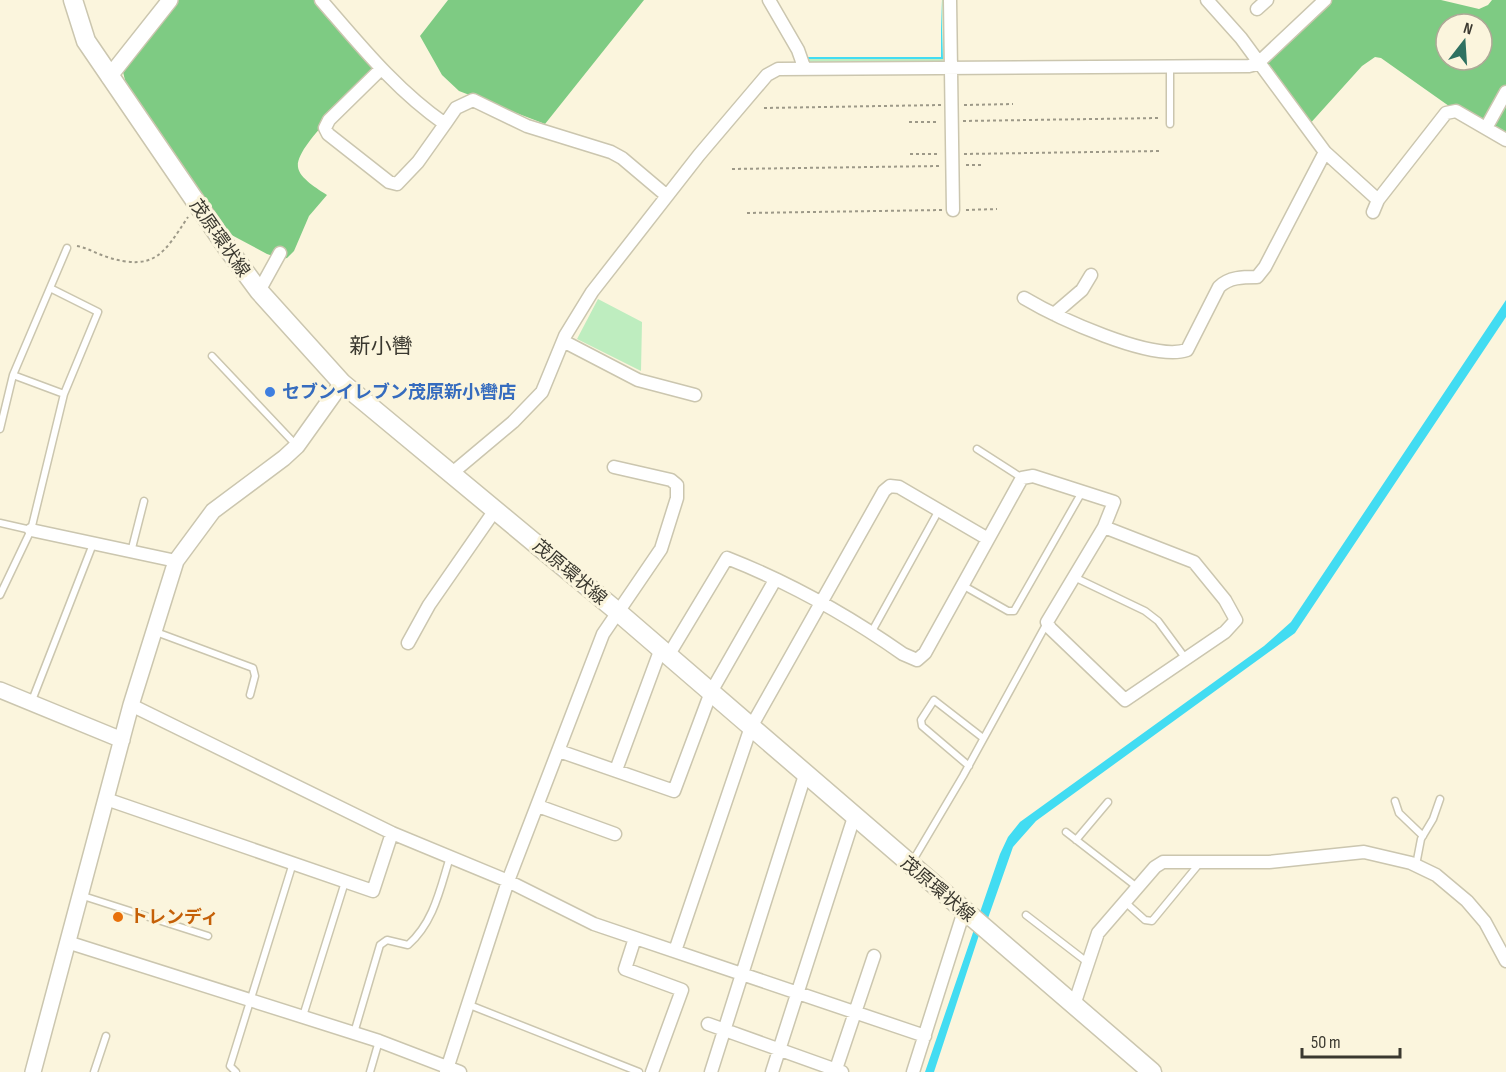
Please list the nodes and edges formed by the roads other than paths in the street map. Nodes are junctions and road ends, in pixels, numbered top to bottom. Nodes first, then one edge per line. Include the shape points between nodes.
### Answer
1 (73, 0) edge
2 (170, 0) edge
3 (321, 0) edge
4 (769, 0) edge
5 (950, 0) edge
6 (1207, 0) edge
7 (1267, 0) edge
8 (1306, 0) edge
9 (1321, 4) edge
10 (1257, 9) dead end
11 (1257, 64) junction
12 (1170, 65) junction
13 (804, 67) junction
14 (950, 67) junction
15 (381, 69) junction
16 (109, 77) junction
17 (1506, 92) edge
18 (445, 124) junction
19 (1170, 124) dead end
20 (1486, 128) junction
21 (1506, 140) edge
22 (1325, 152) junction
23 (667, 196) junction
24 (1378, 200) junction
25 (953, 210) road end
26 (1373, 212) dead end
27 (67, 248) road end
28 (280, 252) dead end
29 (1091, 275) dead end
30 (50, 288) junction
31 (259, 291) junction
32 (1024, 298) dead end
33 (1054, 314) junction
34 (563, 341) junction
35 (212, 356) dead end
36 (13, 375) junction
37 (342, 383) junction
38 (64, 394) junction
39 (695, 394) dead end
40 (0, 429) edge
41 (297, 446) junction
42 (977, 449) dead end
43 (614, 467) dead end
44 (451, 474) junction
45 (1023, 478) junction
46 (1082, 491) junction
47 (144, 501) dead end
48 (495, 510) junction
49 (939, 510) junction
50 (0, 524) edge
51 (1104, 527) junction
52 (31, 530) junction
53 (988, 539) junction
54 (93, 544) junction
55 (131, 552) junction
56 (177, 561) junction
57 (1074, 577) junction
58 (775, 580) junction
59 (964, 586) junction
60 (0, 595) edge
61 (822, 604) junction
62 (618, 612) junction
63 (1047, 622) junction
64 (152, 631) junction
65 (871, 634) junction
66 (408, 643) dead end
67 (664, 653) junction
68 (1186, 658) junction
69 (0, 690) edge
70 (711, 692) junction
71 (250, 695) dead end
72 (31, 703) junction
73 (131, 705) junction
74 (752, 726) junction
75 (983, 738) junction
76 (122, 740) junction
77 (559, 751) junction
78 (969, 766) junction
79 (616, 770) junction
80 (805, 775) junction
81 (106, 799) junction
82 (1440, 799) dead end
83 (1395, 801) dead end
84 (1108, 802) dead end
85 (538, 806) junction
86 (854, 817) junction
87 (1066, 832) dead end
88 (392, 833) junction
89 (615, 834) dead end
90 (1423, 836) junction
91 (1076, 840) junction
92 (450, 857) junction
93 (293, 863) junction
94 (1199, 864) junction
95 (910, 865) junction
96 (1416, 866) junction
97 (345, 881) junction
98 (508, 881) junction
99 (1137, 887) junction
100 (80, 895) junction
101 (1125, 902) junction
102 (964, 911) junction
103 (1026, 915) dead end
104 (208, 936) dead end
105 (635, 938) junction
106 (67, 942) junction
107 (675, 951) junction
108 (874, 956) dead end
109 (1506, 961) edge
110 (1087, 962) junction
111 (742, 974) junction
112 (797, 993) junction
113 (249, 999) junction
114 (467, 1004) junction
115 (1074, 1005) junction
116 (855, 1013) junction
117 (303, 1016) junction
118 (708, 1024) dead end
119 (724, 1030) junction
120 (354, 1033) junction
121 (106, 1036) dead end
122 (925, 1036) junction
123 (379, 1041) junction
124 (779, 1050) junction
125 (451, 1071) edge
126 (837, 1071) edge
127 (33, 1072) edge
128 (94, 1072) edge
129 (236, 1072) edge
130 (370, 1072) edge
131 (639, 1072) edge
132 (652, 1072) edge
133 (711, 1072) edge
134 (772, 1072) edge
135 (913, 1072) edge
136 (1152, 1072) edge

1 - 16 main road, 茂原環状線 via 86,41
2 - 16 street
3 - 15 street
4 - 13 street
5 - 14 street
6 - 11 street
7 - 10 street
8 - 9 street
9 - 11 street
11 - 12 street
11 - 22 street
12 - 14 street
12 - 19 lane
13 - 14 street
13 - 23 street via 778,69 766,75
14 - 25 street
15 - 18 street via 417,104
15 - 18 street via 327,123 326,131 331,136 389,182 397,184
16 - 31 main road, 茂原環状線
17 - 20 street
18 - 23 street via 456,108 473,100 527,126 611,152
20 - 21 street
20 - 24 street via 1456,111 1446,113
22 - 24 street
22 - 33 street via 1265,267 1257,277 1225,281 1219,287 1187,350 1176,353 1118,340
23 - 34 street via 592,292
24 - 26 street
27 - 30 lane
28 - 31 street
29 - 33 street via 1082,290
30 - 36 lane
30 - 38 lane via 98,312
31 - 37 main road, 茂原環状線
32 - 33 street
34 - 39 street via 638,380
34 - 44 street via 542,392
35 - 41 lane
36 - 38 lane
36 - 40 lane
37 - 41 street
37 - 44 main road, 茂原環状線
38 - 52 lane
41 - 56 street via 213,511
42 - 45 lane
43 - 62 street via 671,480 678,490 657,558
44 - 48 main road, 茂原環状線
45 - 46 street via 1033,476
45 - 53 street
46 - 51 street via 1114,502
46 - 59 lane via 1014,611
47 - 55 lane
48 - 62 main road, 茂原環状線
48 - 66 street via 429,605
49 - 53 street
49 - 61 street via 899,487 890,486
49 - 65 lane
50 - 52 lane
51 - 57 street
51 - 68 street via 1194,562 1233,612 1236,620 1232,625
52 - 54 street
52 - 60 lane
53 - 59 street
54 - 55 street
54 - 72 lane
55 - 56 street
56 - 64 street
57 - 63 street
57 - 68 lane via 1152,616
58 - 61 street
58 - 67 street via 727,558
58 - 70 street
59 - 65 street via 925,653 916,660
61 - 65 street
61 - 74 street
62 - 67 main road, 茂原環状線
62 - 77 street via 603,634
63 - 68 street via 1125,700
63 - 75 lane
64 - 71 lane via 252,668 255,676
64 - 73 street
67 - 70 main road, 茂原環状線
67 - 79 street
69 - 72 street
70 - 74 main road, 茂原環状線
70 - 79 street via 675,791
72 - 76 street
73 - 76 street
73 - 88 street
74 - 80 main road, 茂原環状線
74 - 107 street
75 - 78 lane
75 - 78 lane via 934,699 921,720 922,726
76 - 81 street
77 - 79 street
77 - 85 street
78 - 95 lane
80 - 86 main road, 茂原環状線
80 - 111 street
81 - 93 street
81 - 100 street
82 - 90 lane
83 - 90 lane via 1399,813
84 - 91 lane
85 - 89 street
85 - 98 street
86 - 95 main road, 茂原環状線
86 - 112 street
87 - 91 lane
88 - 92 street
88 - 97 street via 373,891
90 - 96 lane
91 - 99 lane
92 - 98 street
92 - 120 lane via 430,918 421,933 408,945 387,940 380,945
93 - 97 street
93 - 113 lane
94 - 96 street via 1269,862 1364,852
94 - 99 street via 1163,862
94 - 101 lane via 1152,921 1145,920
95 - 102 main road, 茂原環状線
96 - 109 street via 1436,875 1467,901 1485,922
97 - 117 lane
98 - 105 street via 594,924
98 - 114 street
99 - 101 street
100 - 104 lane
100 - 106 street
101 - 110 street via 1098,933
102 - 115 main road, 茂原環状線
102 - 122 street
103 - 110 lane
105 - 107 street
105 - 132 street via 625,969 682,990
106 - 113 street
106 - 127 street
107 - 111 street
108 - 116 street
110 - 115 street
111 - 112 street
111 - 119 street
112 - 116 street
112 - 124 street
113 - 117 street
113 - 129 lane via 230,1066
114 - 125 street
114 - 131 lane
115 - 136 main road, 茂原環状線
116 - 122 street
116 - 126 street
117 - 120 street
118 - 119 street
119 - 124 street
119 - 133 street
120 - 123 street
121 - 128 lane
122 - 135 street
123 - 125 street
123 - 130 lane
124 - 126 street
124 - 134 street

